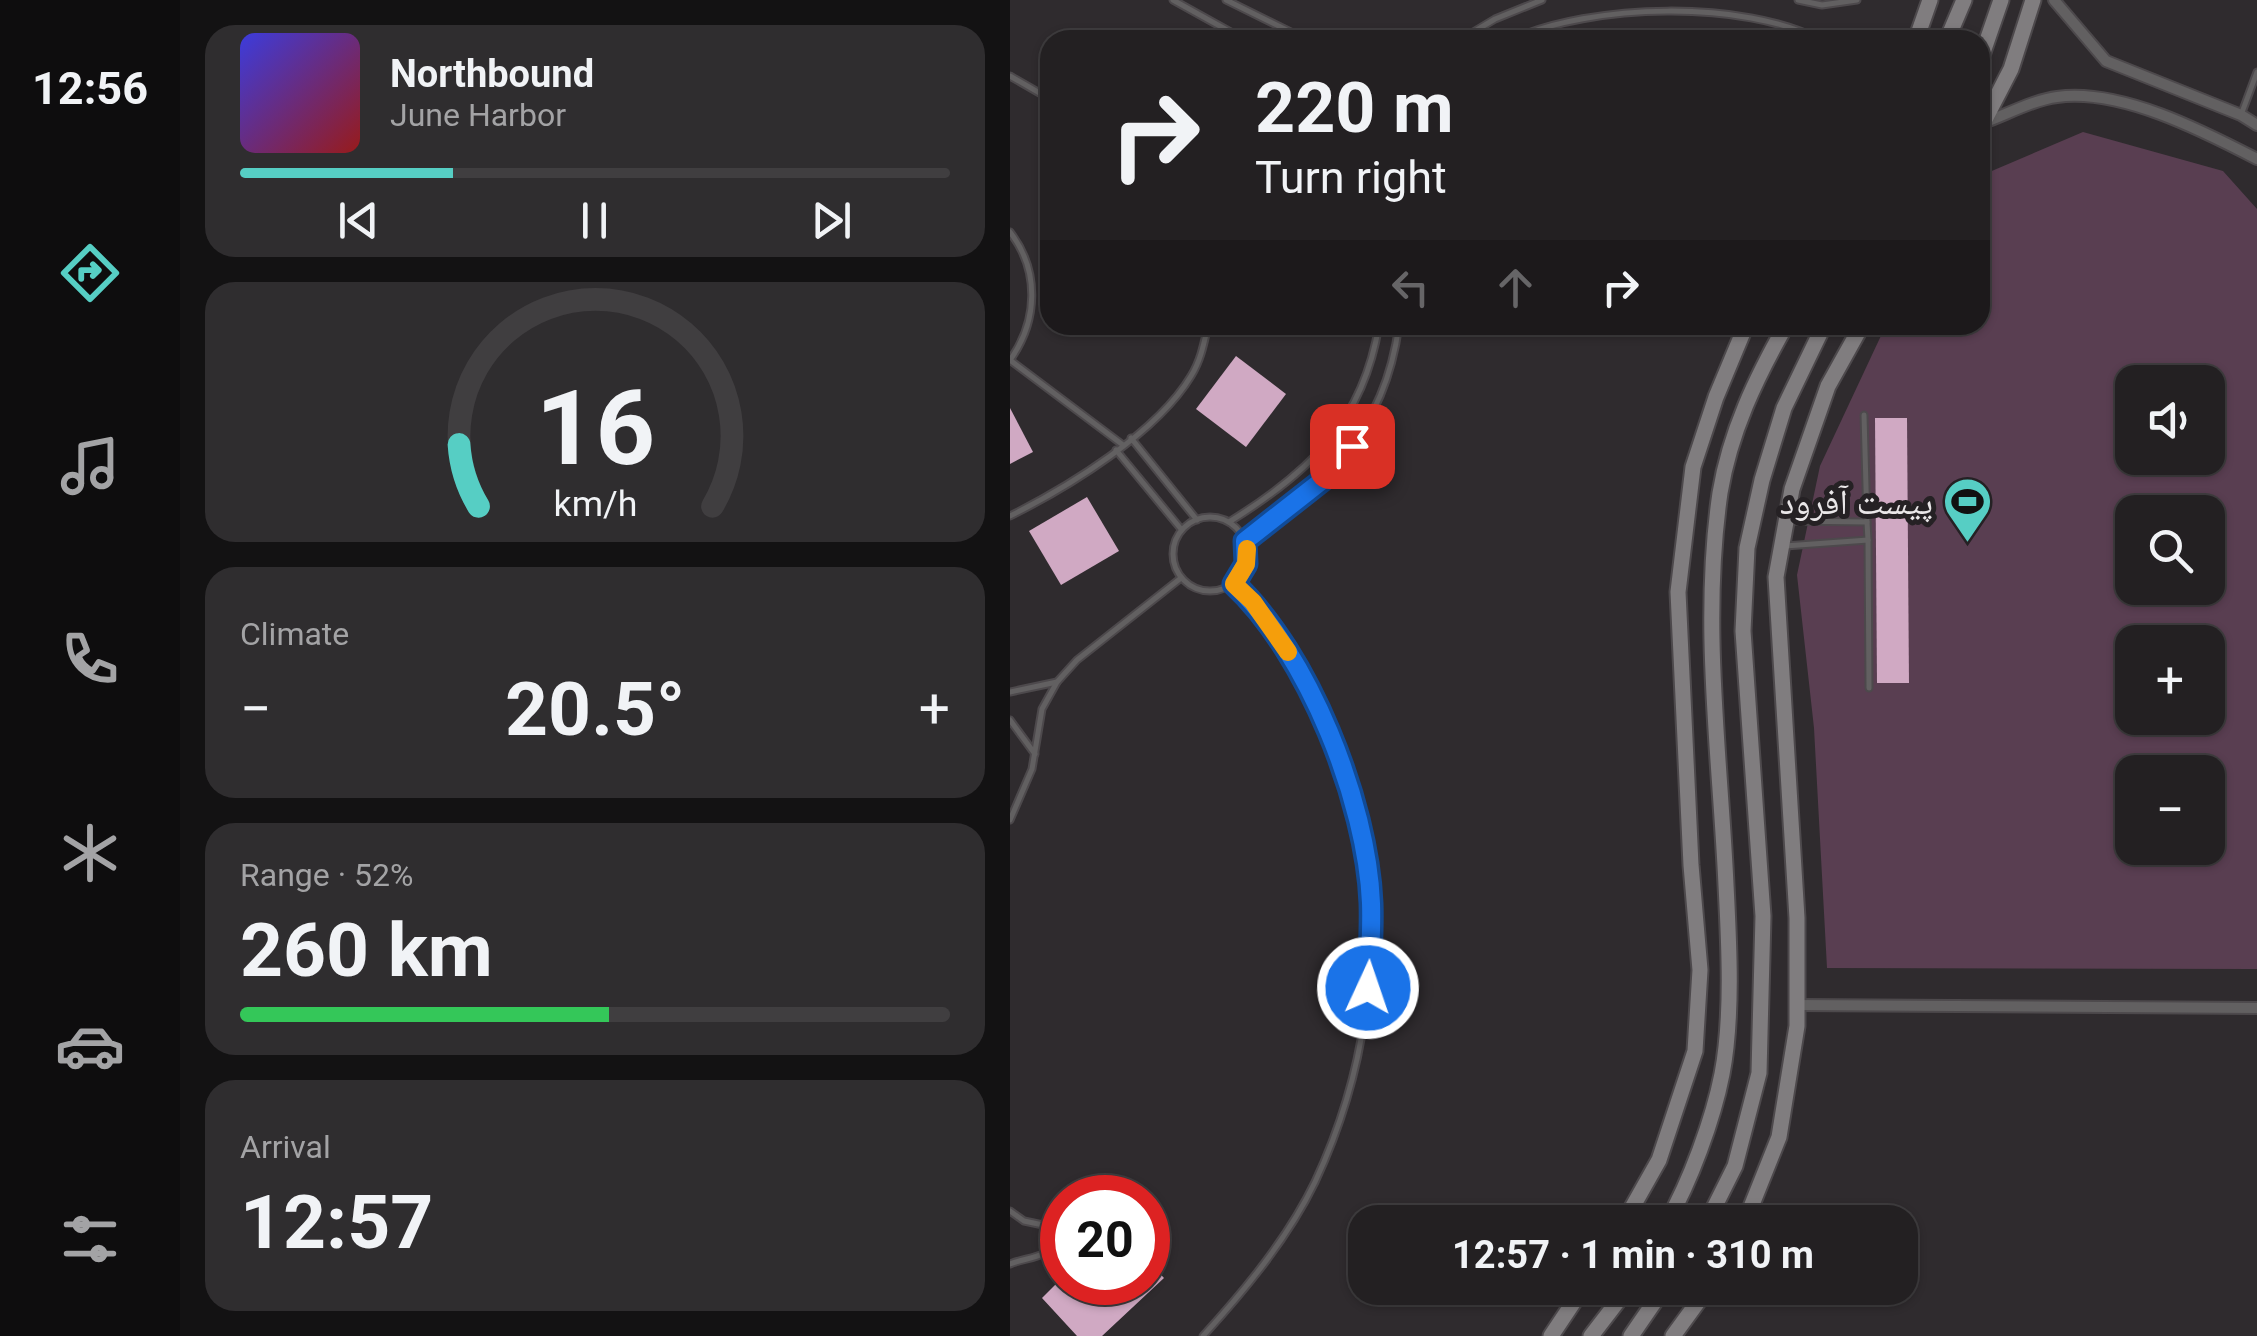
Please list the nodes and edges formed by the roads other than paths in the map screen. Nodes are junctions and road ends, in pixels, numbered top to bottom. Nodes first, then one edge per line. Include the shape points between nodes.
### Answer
1 (1173, 0) edge
2 (1226, 0) edge
3 (1542, 0) edge
4 (1798, 0) edge
5 (1857, 0) edge
6 (1930, 0) edge
7 (1964, 0) edge
8 (2001, 0) edge
9 (2032, 0) edge
10 (2054, 0) edge
11 (1227, 30) edge
12 (1287, 30) edge
13 (1477, 30) edge
14 (1540, 30) edge
15 (1804, 30) edge
16 (1920, 30) edge
17 (1951, 30) edge
18 (1990, 32) edge
19 (2257, 72) edge
20 (1010, 76) edge
21 (1040, 93) edge
22 (1990, 109) edge
23 (2241, 115) junction
24 (1990, 122) edge
25 (2257, 125) edge
26 (2257, 159) edge
27 (1010, 232) edge
28 (1206, 335) edge
29 (1376, 335) edge
30 (1396, 335) edge
31 (1742, 335) edge
32 (1780, 335) edge
33 (1819, 335) edge
34 (1856, 335) edge
35 (1864, 415) dead end
36 (1131, 438) junction
37 (1120, 448) junction
38 (1010, 516) edge
39 (1196, 520) junction
40 (1786, 521) junction
41 (1230, 522) junction
42 (1867, 522) junction
43 (1182, 529) junction
44 (1868, 540) junction
45 (1245, 541) junction
46 (1782, 546) junction
47 (1181, 578) junction
48 (1234, 584) junction
49 (1057, 682) junction
50 (1868, 688) dead end
51 (1010, 692) edge
52 (1010, 720) edge
53 (1035, 754) junction
54 (1010, 820) edge
55 (1797, 1005) junction
56 (2257, 1008) edge
57 (1634, 1205) edge
58 (1674, 1205) edge
59 (1716, 1205) edge
60 (1751, 1205) edge
61 (1010, 1211) edge
62 (1010, 1264) edge
63 (1572, 1305) edge
64 (1615, 1305) edge
65 (1652, 1305) edge
66 (1696, 1305) edge
67 (1203, 1336) edge
68 (1551, 1336) edge
69 (1591, 1336) edge
70 (1631, 1336) edge
71 (1673, 1336) edge

1 - 11 lane
2 - 12 lane
3 - 13 lane
4 - 5 lane
6 - 16 main road
7 - 17 main road
8 - 18 main road
9 - 22 main road via 2011,70
10 - 23 street via 2106,61
14 - 15 lane via 1623,7 1675,4 1752,13
19 - 23 lane
20 - 21 lane
23 - 25 street
24 - 26 street via 2056,96 2111,98
27 - 37 lane via 1024,254 1032,294 1026,330 1010,360
28 - 36 lane via 1192,376
29 - 41 lane via 1364,382 1336,434 1294,478
30 - 45 lane via 1383,389 1352,446 1324,479
31 - 57 main road via 1694,467 1678,592 1700,970 1695,1051 1659,1160
32 - 58 main road via 1754,381 1721,490 1711,586 1730,962 1722,1073
33 - 59 main road via 1784,408 1748,548 1744,631 1763,916 1759,1073 1735,1166
34 - 40 main road via 1828,386
35 - 42 lane
36 - 37 lane
36 - 39 lane
37 - 38 lane
37 - 43 lane
39 - 41 lane
39 - 43 lane
40 - 42 lane
40 - 46 main road
41 - 45 lane
42 - 44 lane
43 - 47 lane via 1172,553
44 - 46 lane
44 - 50 lane
45 - 48 lane via 1246,564
46 - 55 main road via 1776,577
47 - 48 lane via 1200,590
47 - 49 lane
48 - 67 lane via 1284,645 1345,775 1371,900 1370,958 1352,1078 1314,1184 1282,1238
49 - 51 lane
49 - 53 lane via 1038,724
52 - 53 lane
53 - 54 lane
55 - 56 street
55 - 60 main road via 1779,1137
61 - 62 lane via 1048,1226 1054,1236 1045,1254
63 - 68 main road
64 - 69 main road
65 - 70 main road
66 - 71 main road

